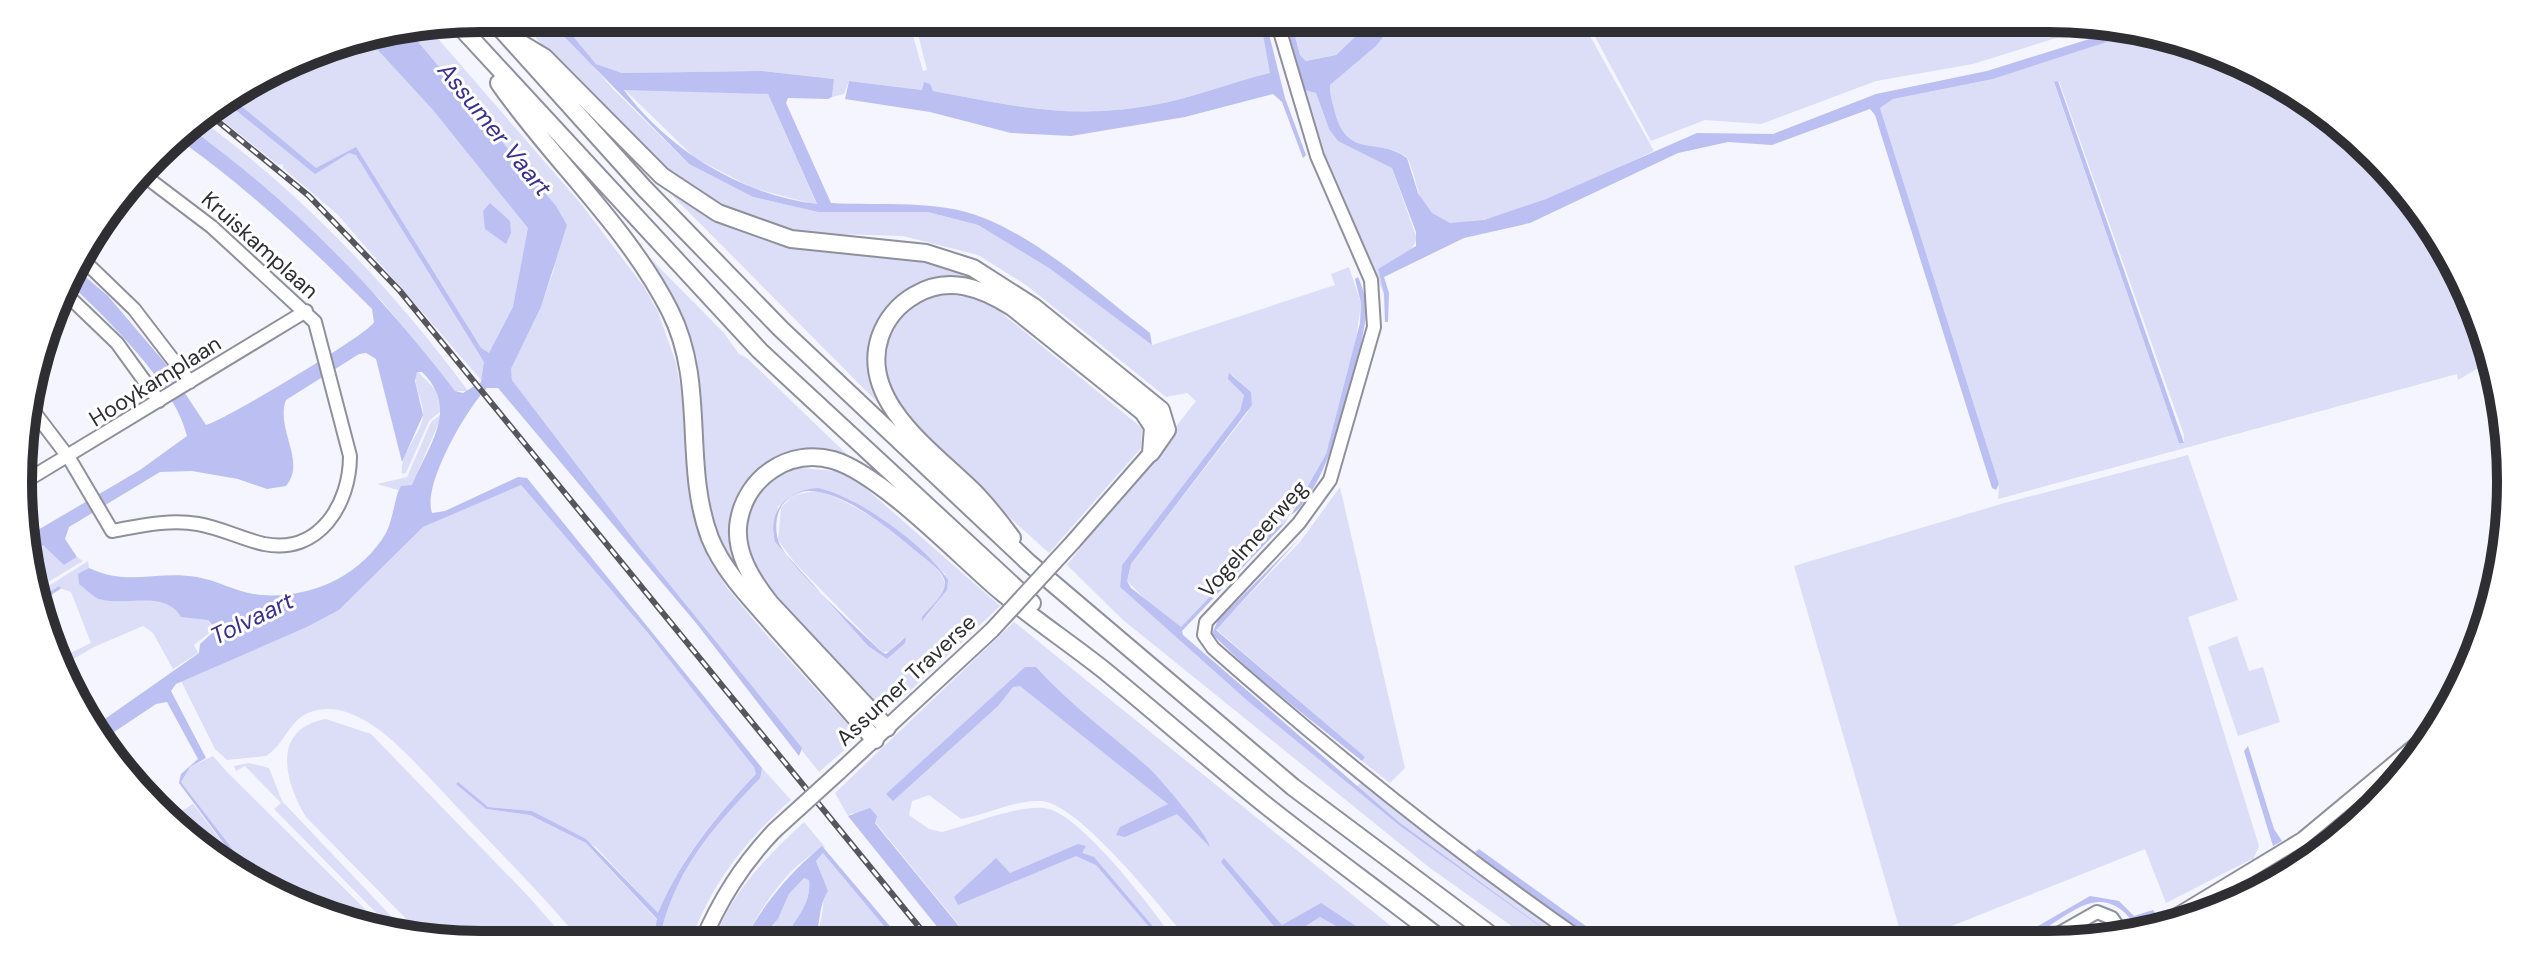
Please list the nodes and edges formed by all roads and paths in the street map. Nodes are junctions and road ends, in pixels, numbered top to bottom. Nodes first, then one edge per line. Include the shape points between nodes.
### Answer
1 (1280, 32) edge
2 (464, 33) edge
3 (465, 33) edge
4 (504, 33) joint
5 (149, 179) edge
6 (88, 265) edge
7 (71, 299) edge
8 (306, 311) junction
9 (187, 384) junction
10 (162, 399) junction
11 (37, 416) edge
12 (1151, 453) junction
13 (69, 458) junction
14 (32, 478) edge
15 (1029, 563) junction
16 (1104, 670) junction
17 (881, 734) junction
18 (2405, 753) edge
19 (2187, 909) edge
20 (2117, 925) edge
21 (2065, 930) edge
22 (707, 931) edge
23 (1430, 931) edge
24 (1485, 931) edge
25 (1569, 931) edge

1 - 25 street, Vogelmeerweg via 1317,156 1371,280 1374,327 1330,480 1299,523 1206,622 1204,635 1330,751
2 - 17 highway via 521,115 606,214 670,311 693,385 699,483 710,538 737,583
3 - 16 highway via 760,351
4 - 12 highway via 544,57 662,176 718,213 791,239 926,253 993,278 1161,410 1167,430
4 - 15 highway via 781,329
5 - 8 street, Kruiskamplaan
6 - 9 street via 134,309
7 - 10 street via 117,343
8 - 9 street, Hooykamplaan
8 - 13 street, Kruiskamplaan via 315,322 350,456 350,477 341,506 303,541 267,545 197,524 146,524 112,531
9 - 10 street, Hooykamplaan
10 - 13 street, Hooykamplaan
11 - 13 street, Kruiskamplaan
12 - 15 highway via 1153,427 1143,412 991,294 944,285 902,304 883,329 876,355 885,394 905,423 996,515
12 - 17 main road, Assumer Traverse, bridge via 992,630
13 - 14 street, Hooykamplaan
15 - 24 highway via 1293,787
16 - 17 highway via 1001,592 871,479 834,460 791,460 770,469 743,503 738,524 743,557 770,603
16 - 23 highway via 1268,807
17 - 22 main road, Assumer Traverse, bridge via 740,869
18 - 19 street via 2302,839
20 - 21 street via 2097,912

